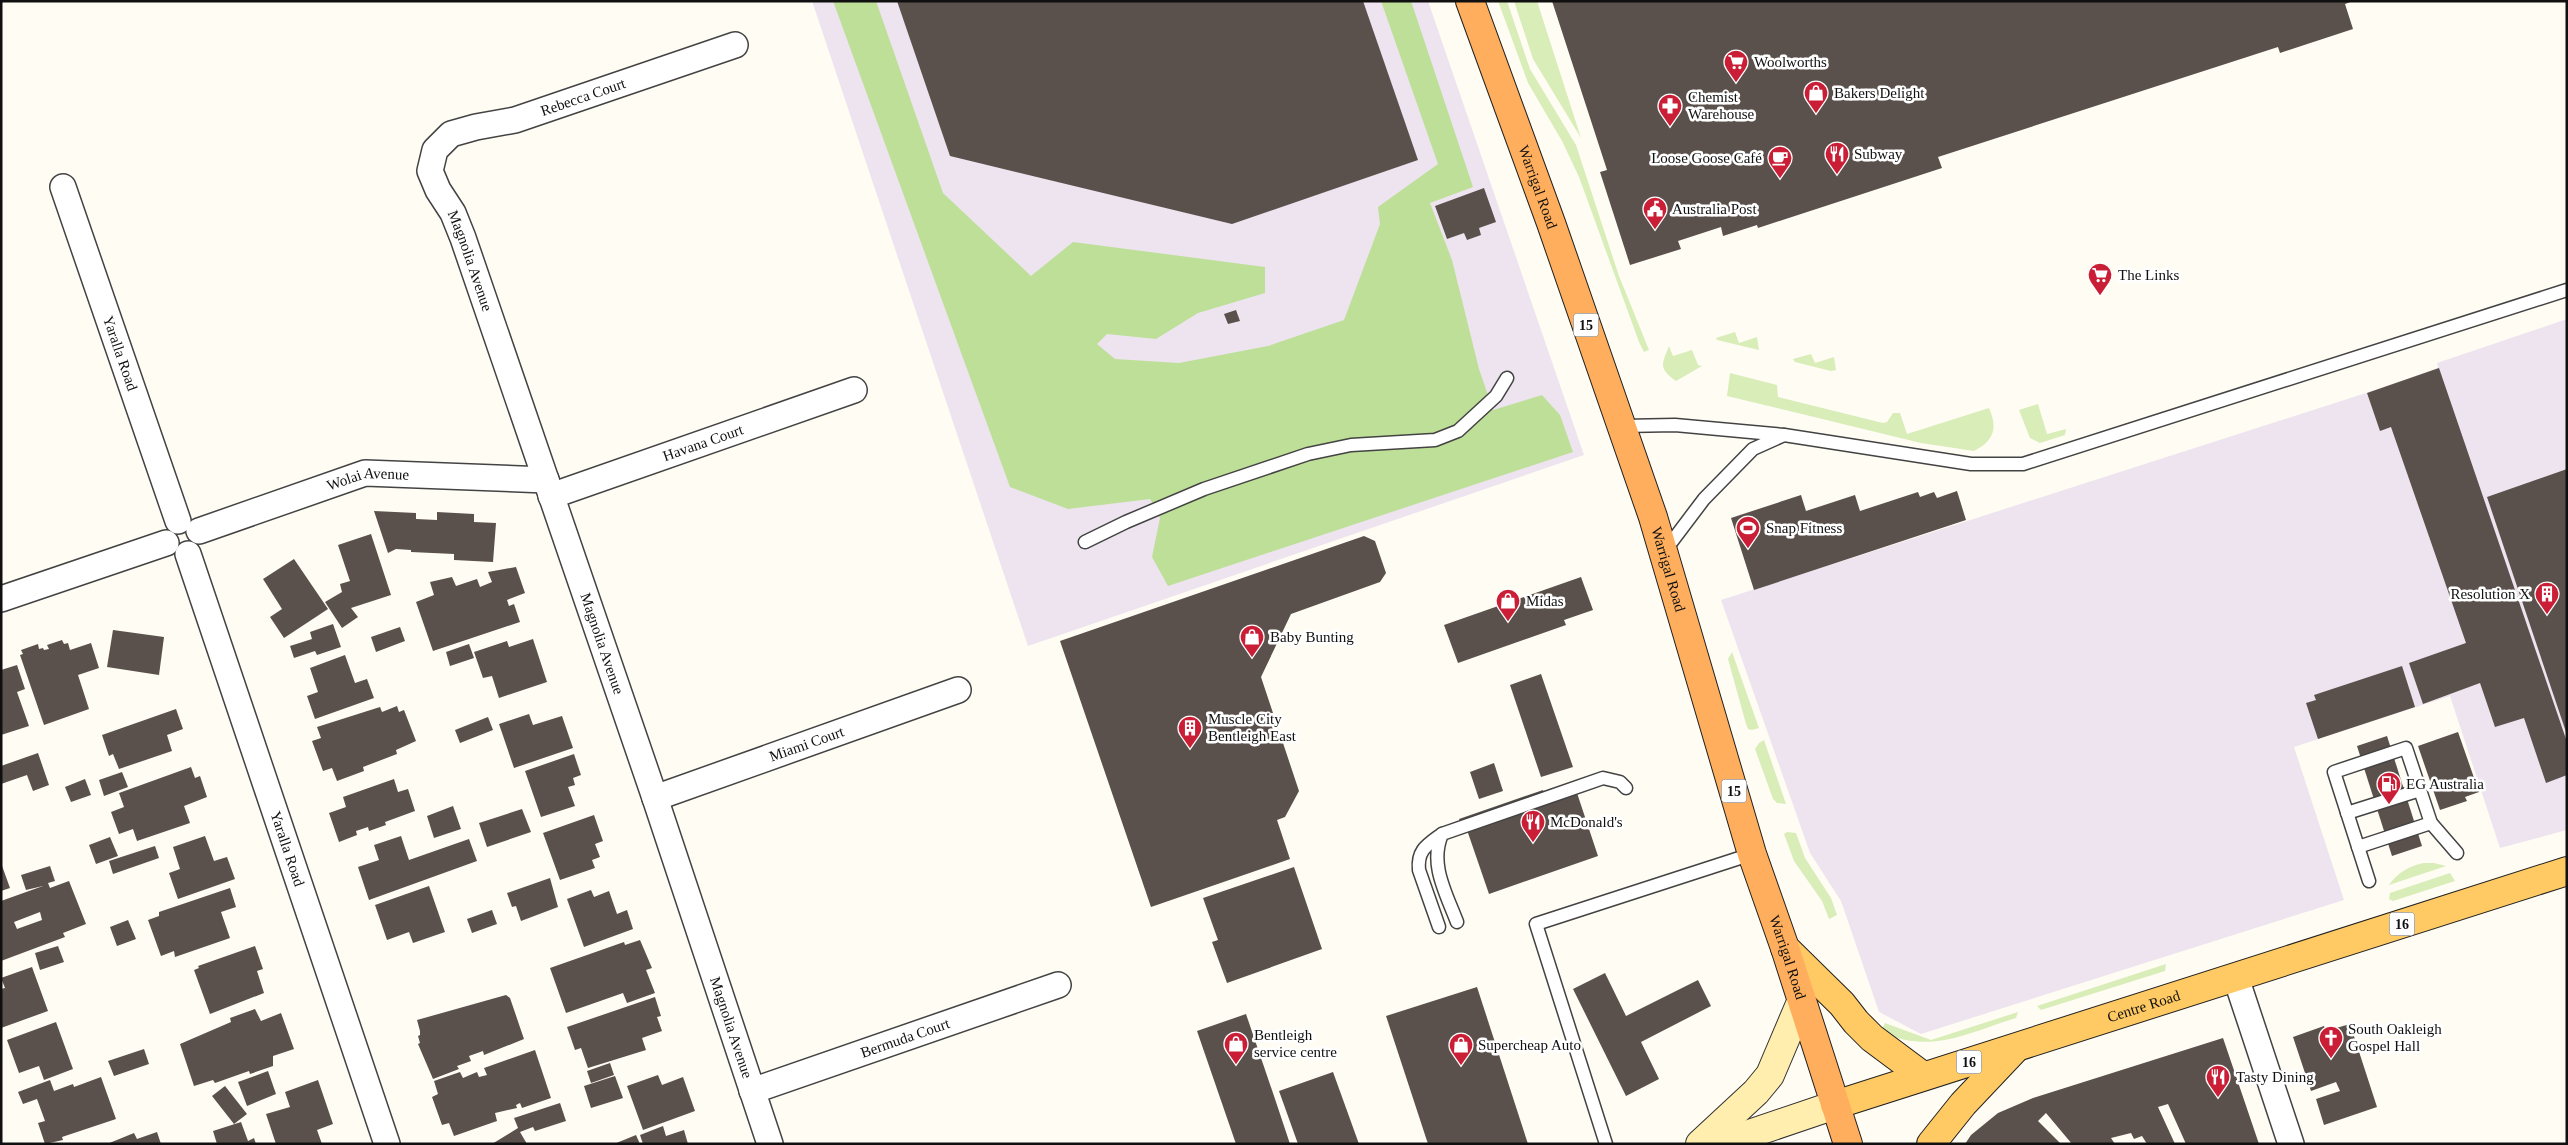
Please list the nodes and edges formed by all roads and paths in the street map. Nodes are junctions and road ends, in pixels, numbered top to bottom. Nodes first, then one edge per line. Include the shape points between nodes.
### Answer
1 (1470, 1) edge
2 (735, 45) dead end
3 (435, 150) joint
4 (63, 187) dead end
5 (2567, 290) edge
6 (1507, 378) dead end
7 (854, 390) dead end
8 (1622, 426) junction
9 (1784, 435) junction
10 (548, 488) junction
11 (188, 526) junction
12 (1085, 542) dead end
13 (177, 548) junction
14 (1664, 552) junction
15 (1, 599) edge
16 (958, 690) dead end
17 (1626, 788) dead end
18 (2420, 790) junction
19 (655, 798) junction
20 (2348, 814) junction
21 (2431, 823) junction
22 (1442, 834) junction
23 (2358, 847) junction
24 (2457, 853) dead end
25 (1752, 854) junction
26 (2567, 871) edge
27 (2370, 881) dead end
28 (1457, 922) dead end
29 (1439, 927) dead end
30 (1785, 948) junction
31 (2236, 978) junction
32 (1058, 984) dead end
33 (1801, 1002) junction
34 (2016, 1048) junction
35 (1923, 1076) junction
36 (752, 1092) junction
37 (1835, 1106) junction
38 (387, 1144) edge
39 (770, 1144) edge
40 (1606, 1144) edge
41 (1700, 1144) edge
42 (1720, 1144) edge
43 (1848, 1144) edge
44 (1931, 1144) edge
45 (2292, 1144) edge

1 - 8 highway, Warrigal Road / 15
2 - 3 street, Rebecca Court via 515,120 451,134
3 - 10 street, Magnolia Avenue via 430,171 463,238
4 - 11 street, Yaralla Road
5 - 9 lane via 2023,464 1971,464
6 - 12 lane via 1496,396 1458,430 1435,440 1351,445 1308,454 1204,489
7 - 10 street, Havana Court
8 - 9 lane via 1675,425
8 - 14 highway, Warrigal Road / 15
9 - 14 lane via 1753,449 1704,499
10 - 11 street, Wolai Avenue via 365,473
10 - 19 street, Magnolia Avenue
11 - 13 street via 199,542 193,551
13 - 15 street
13 - 38 street, Yaralla Road
14 - 25 highway, Warrigal Road / 15
16 - 19 street, Miami Court
17 - 22 lane via 1620,782 1603,778
18 - 20 lane
18 - 20 lane via 2406,748 2334,772
18 - 21 lane
19 - 36 street, Magnolia Avenue
20 - 23 lane
21 - 23 lane
21 - 24 lane
22 - 28 lane via 1436,864
22 - 29 lane via 1426,845 1418,860
23 - 27 lane
25 - 30 highway, Warrigal Road / 15
25 - 40 lane via 1536,924
26 - 31 main road, Centre Road / 16
30 - 33 highway, Warrigal Road / 15
30 - 35 main road via 1872,1038
31 - 34 main road, Centre Road / 16
31 - 45 street
32 - 36 street, Bermuda Court
33 - 37 highway, Warrigal Road / 15
33 - 41 main road via 1770,1075
34 - 35 main road, Centre Road / 16
34 - 44 main road via 1963,1104
35 - 37 main road, Centre Road / 16
36 - 39 street, Magnolia Avenue
37 - 42 main road, Centre Road / 16
37 - 43 highway, Warrigal Road / 15

